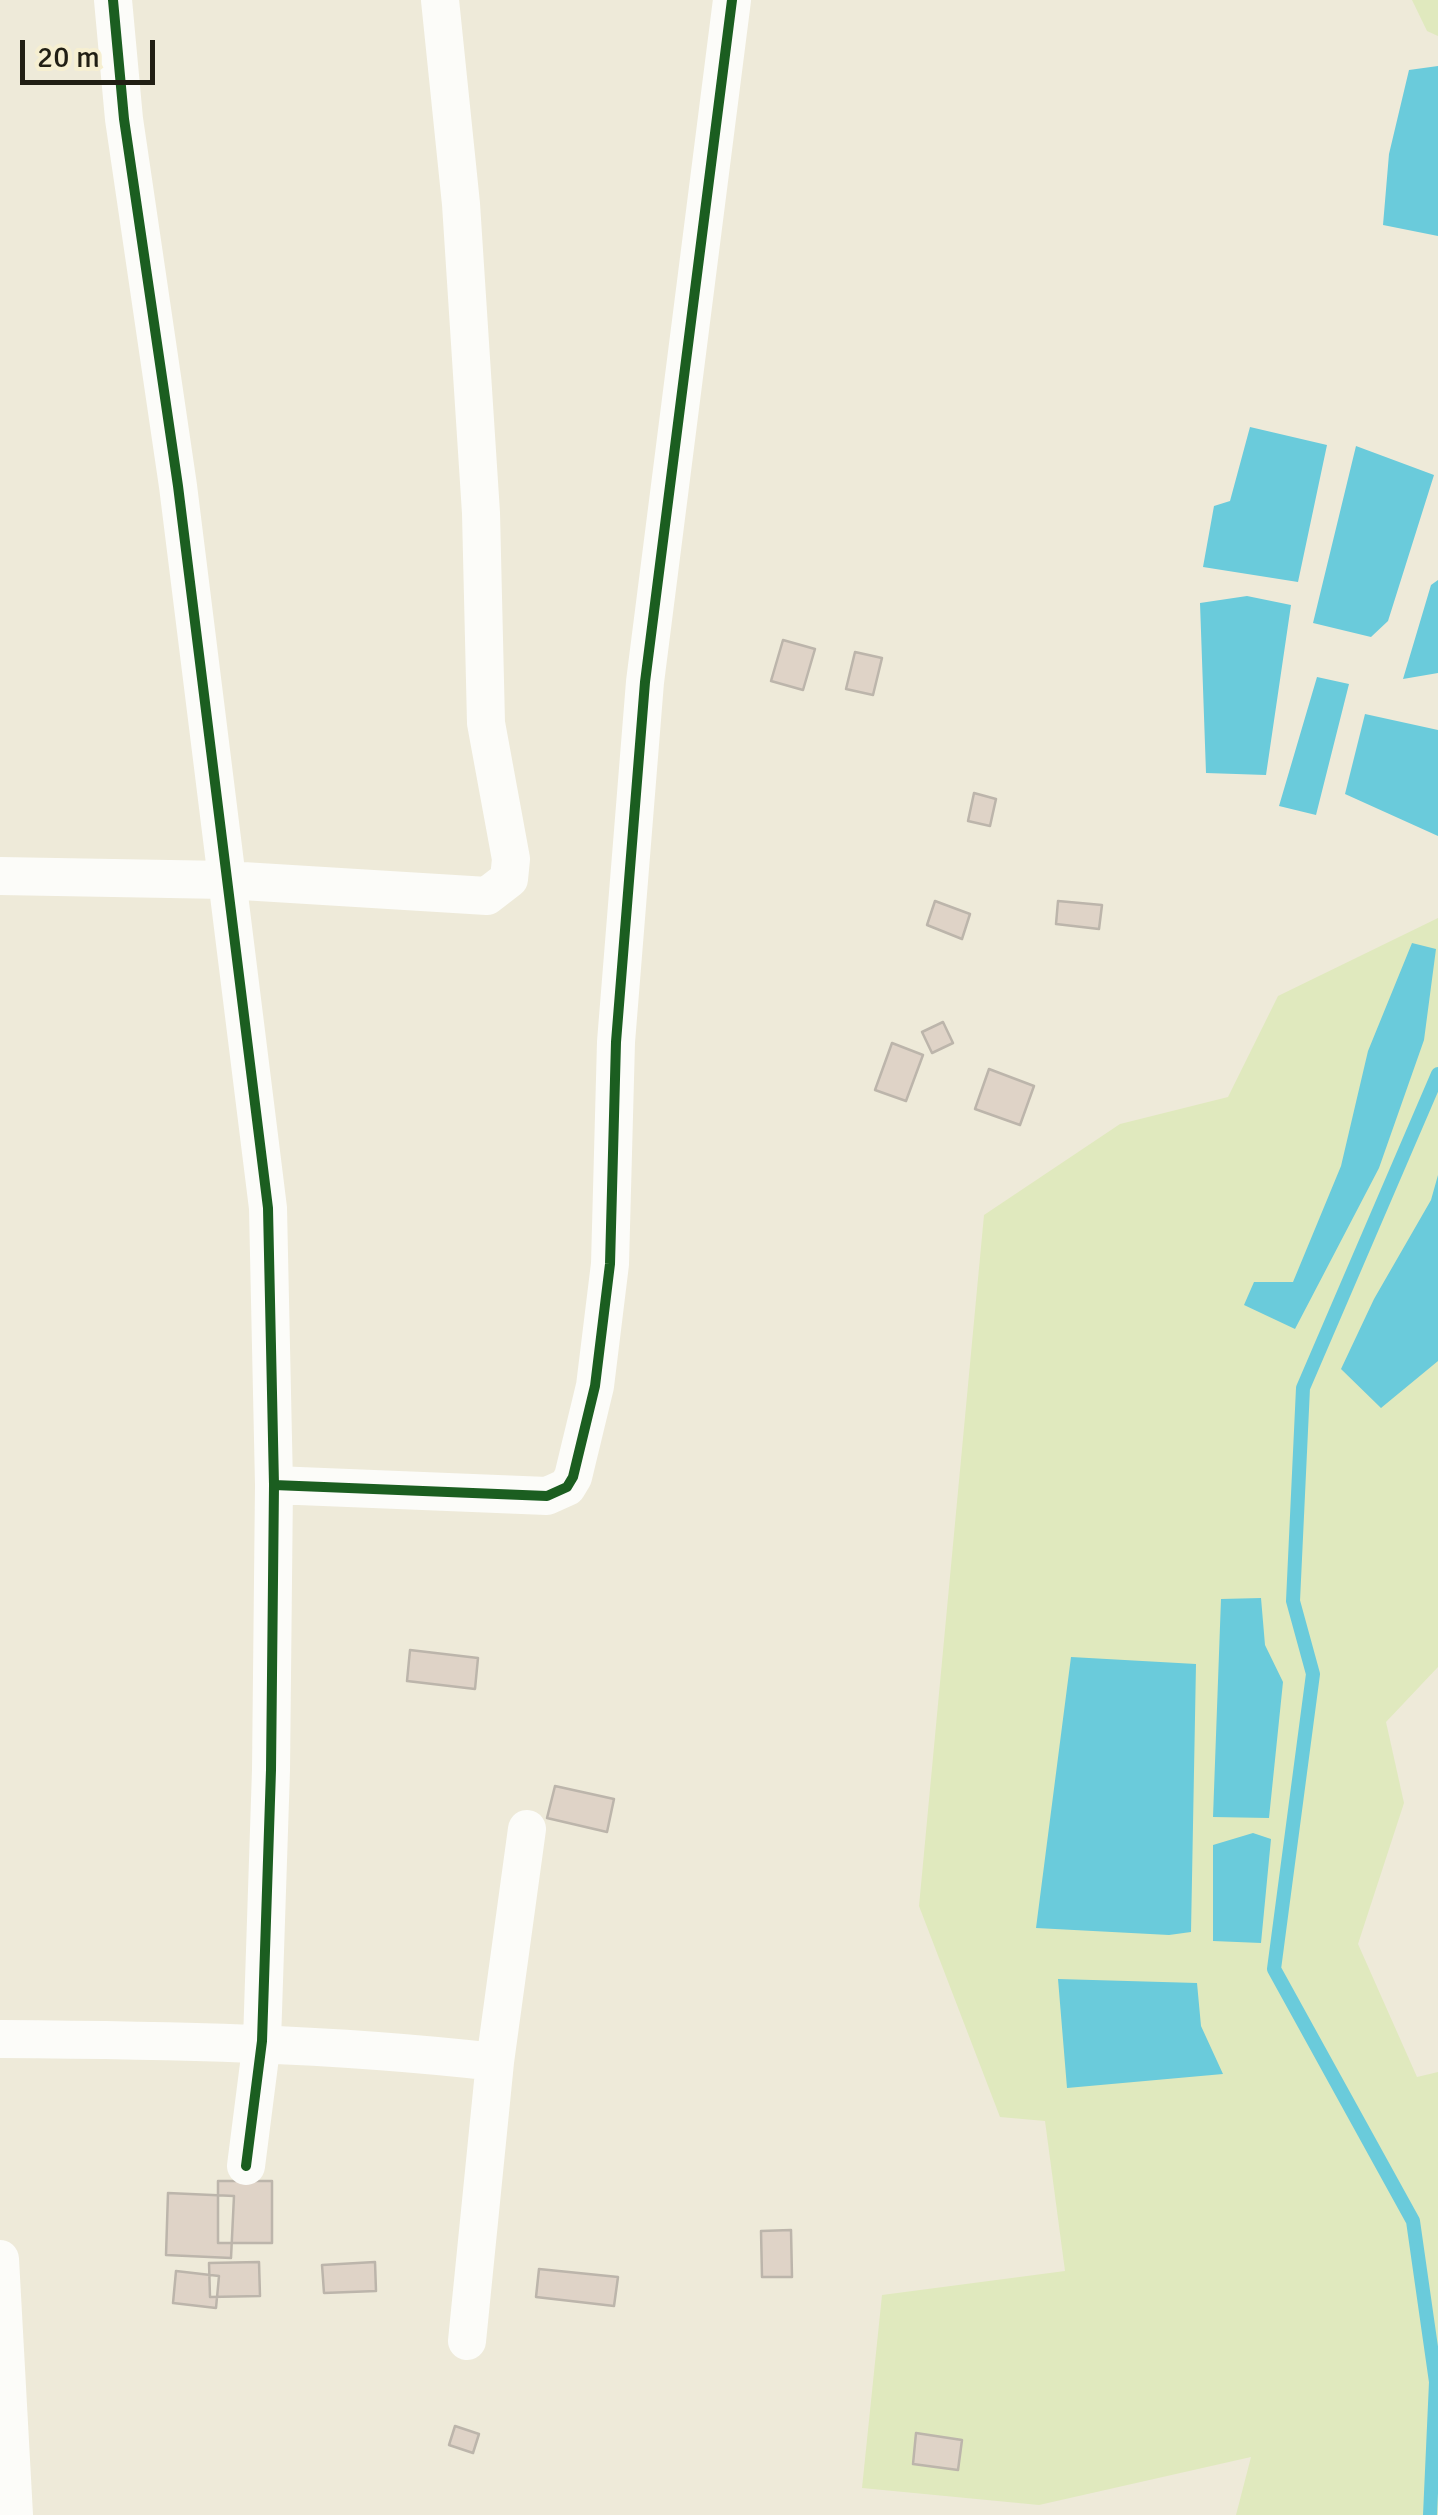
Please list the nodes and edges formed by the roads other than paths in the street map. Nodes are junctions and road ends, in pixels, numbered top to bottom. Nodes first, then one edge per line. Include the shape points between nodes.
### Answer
1 (113, 0) edge
2 (440, 0) edge
3 (732, 0) edge
4 (0, 876) edge
5 (226, 880) junction
6 (274, 1486) junction
7 (527, 1829) dead end
8 (0, 2039) edge
9 (262, 2041) junction
10 (495, 2062) junction
11 (246, 2166) dead end
12 (0, 2259) edge
13 (467, 2341) dead end
14 (14, 2515) edge

1 - 5 street
2 - 5 street via 482,513 486,723 509,878 487,896
3 - 6 street via 644,682 616,1042 610,1264 594,1386 573,1477 547,1496
4 - 5 street
5 - 6 street via 268,1208
6 - 9 street
7 - 10 street
8 - 9 street
9 - 10 street
9 - 11 street
10 - 13 street
12 - 14 street

